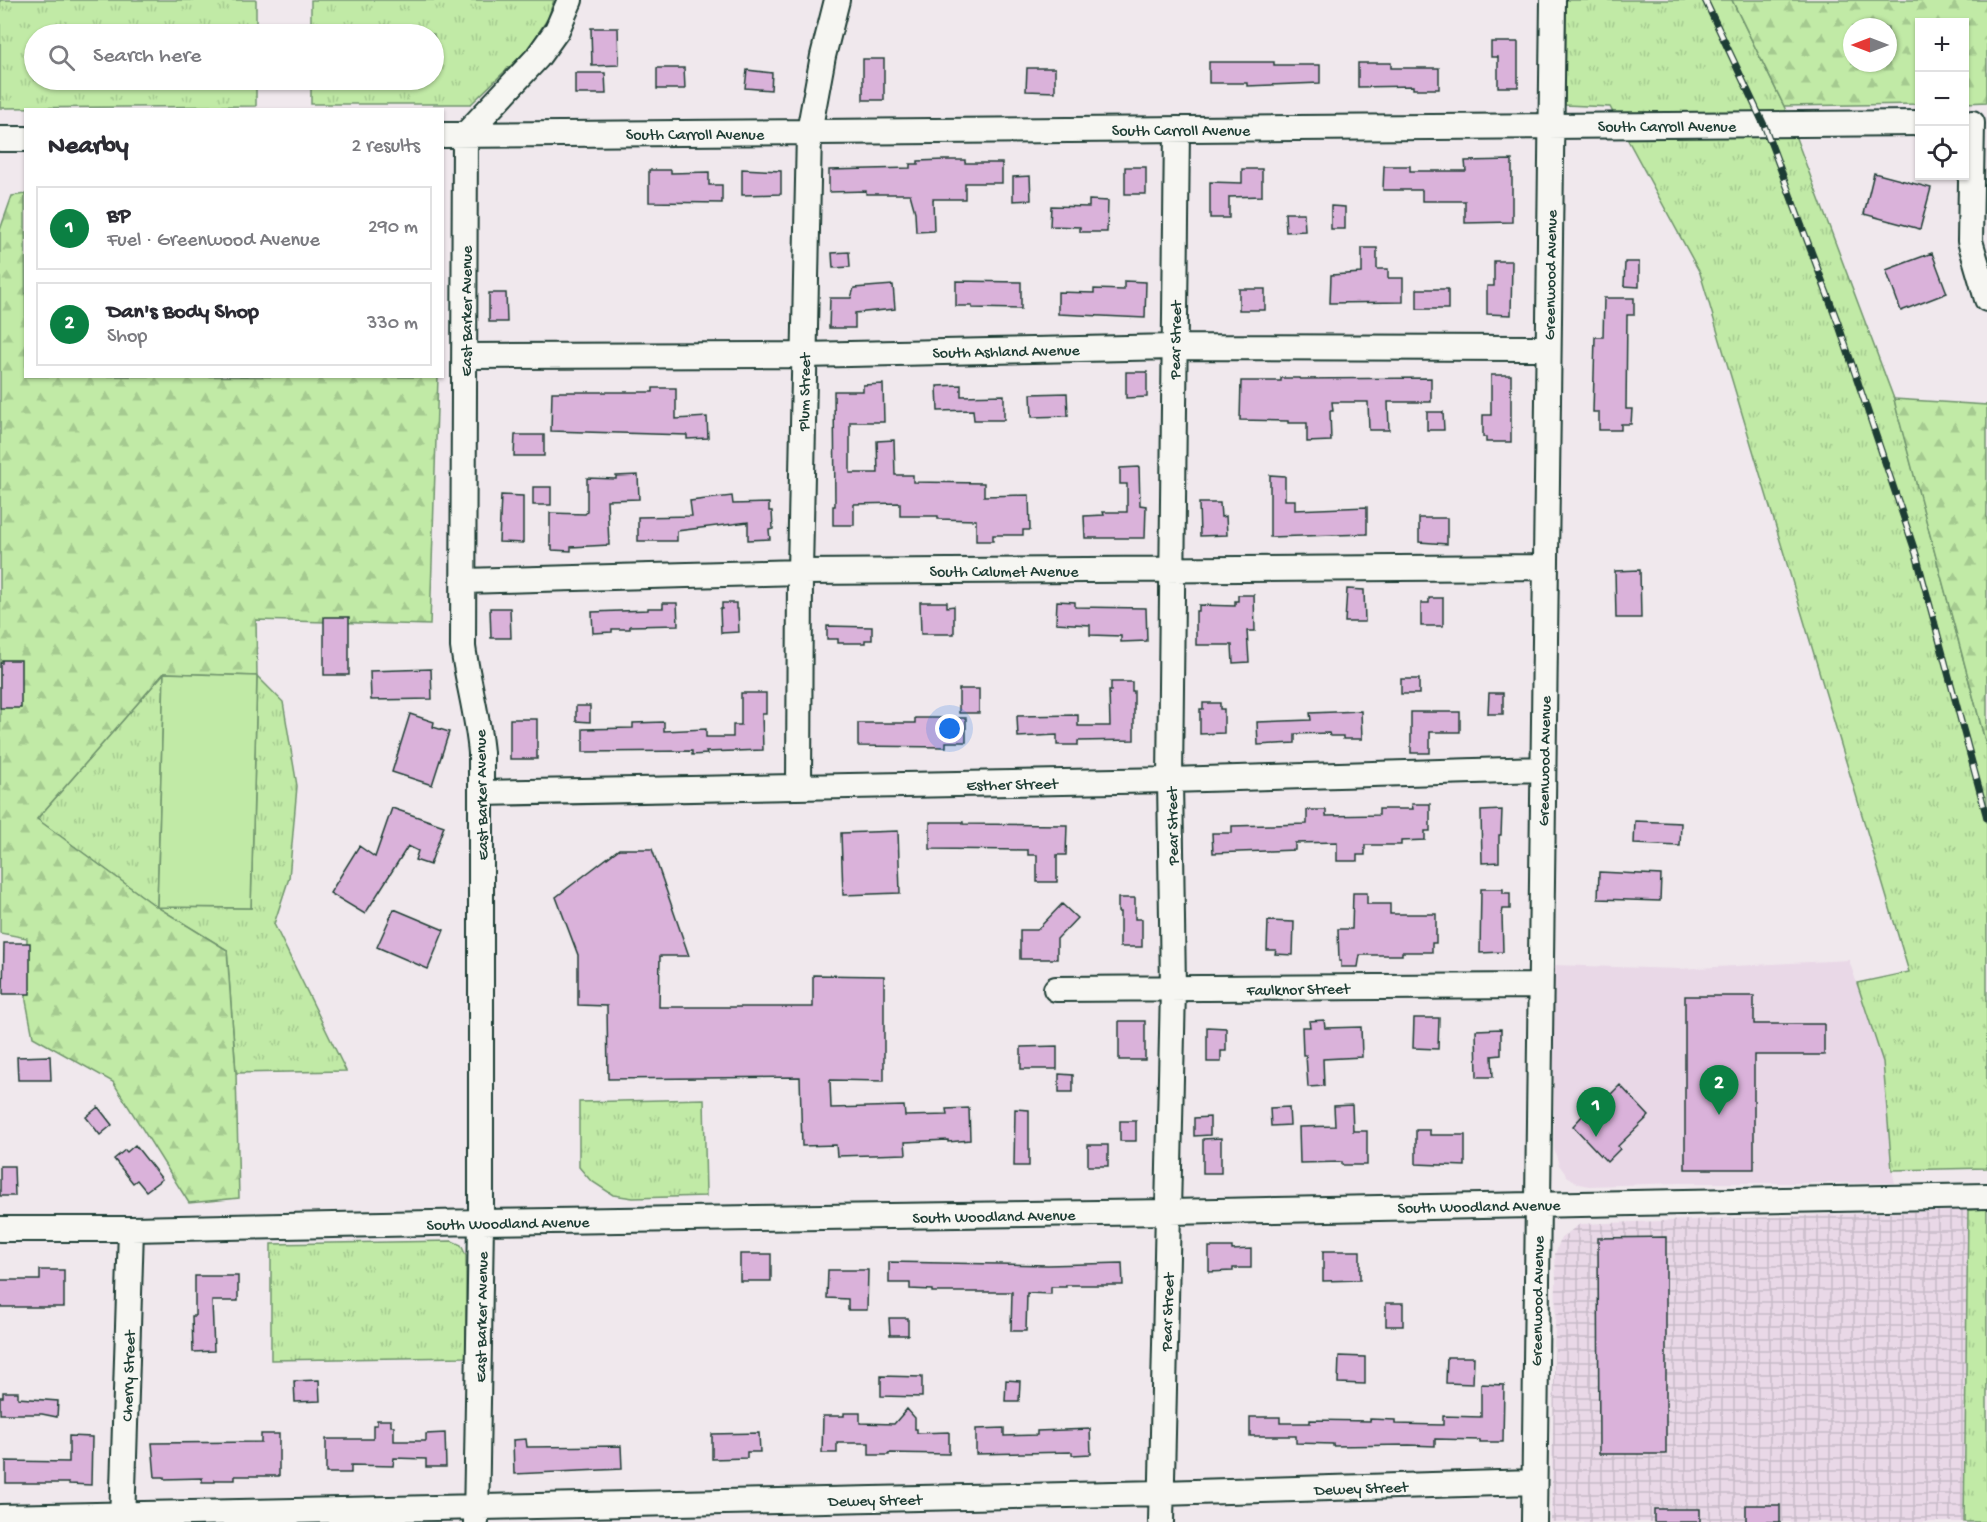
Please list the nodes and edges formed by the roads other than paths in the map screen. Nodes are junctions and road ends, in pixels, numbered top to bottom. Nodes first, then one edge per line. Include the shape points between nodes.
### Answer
1 (570, 0) edge
2 (837, 0) edge
3 (1553, 0) edge
4 (1915, 123) edge
5 (1974, 123) edge
6 (1551, 126) junction
7 (1177, 129) junction
8 (809, 132) junction
9 (454, 135) edge
10 (0, 139) edge
11 (24, 139) edge
12 (1983, 270) edge
13 (1987, 299) edge
14 (1174, 347) junction
15 (1548, 348) junction
16 (803, 355) junction
17 (465, 356) junction
18 (1545, 567) junction
19 (1172, 568) junction
20 (800, 572) junction
21 (464, 581) junction
22 (1543, 769) junction
23 (1170, 780) junction
24 (799, 787) junction
25 (481, 793) junction
26 (1540, 986) junction
27 (1056, 989) dead end
28 (1173, 989) junction
29 (1987, 1196) edge
30 (1537, 1204) junction
31 (1169, 1212) junction
32 (481, 1222) junction
33 (0, 1229) edge
34 (131, 1229) junction
35 (1534, 1482) junction
36 (1161, 1493) junction
37 (476, 1515) edge
38 (0, 1517) edge
39 (122, 1518) edge
40 (1161, 1522) edge
41 (1534, 1522) edge

1 - 9 street via 557,30 537,58
2 - 8 street, Plum Street
3 - 6 street, Greenwood Avenue
4 - 6 street, South Carroll Avenue
5 - 12 street via 1970,241
6 - 7 street, South Carroll Avenue
6 - 15 street, Greenwood Avenue
7 - 8 street, South Carroll Avenue
7 - 14 street, Pear Street
8 - 9 street, South Carroll Avenue
8 - 16 street, Plum Street
9 - 17 street, East Barker Avenue
10 - 11 street
12 - 13 street
14 - 15 street, South Ashland Avenue
14 - 16 street, South Ashland Avenue
14 - 19 street, Pear Street
15 - 18 street, Greenwood Avenue
16 - 17 street, South Ashland Avenue
16 - 20 street, Plum Street
17 - 21 street, East Barker Avenue
18 - 19 street, South Calumet Avenue
18 - 22 street, Greenwood Avenue
19 - 20 street, South Calumet Avenue
19 - 23 street, Pear Street
20 - 21 street, South Calumet Avenue
20 - 24 street, Plum Street
21 - 25 street, East Barker Avenue via 464,647 478,721
22 - 23 street, Esther Street
22 - 26 street, Greenwood Avenue
23 - 24 street, Esther Street
23 - 28 street, Pear Street
24 - 25 street, Esther Street
25 - 32 street, East Barker Avenue
26 - 28 street, Faulknor Street
26 - 30 street, Greenwood Avenue
27 - 28 street, Faulknor Street
28 - 31 street, Pear Street
29 - 30 street, South Woodland Avenue
30 - 31 street, South Woodland Avenue
30 - 35 street, Greenwood Avenue
31 - 32 street, South Woodland Avenue
31 - 36 street, Pear Street
32 - 34 street, South Woodland Avenue
32 - 37 street, East Barker Avenue
33 - 34 street, South Woodland Avenue
34 - 39 street, Cherry Street
35 - 36 street, Dewey Street
35 - 41 street, Greenwood Avenue
36 - 37 street, Dewey Street
36 - 40 street, Pear Street
37 - 39 street, Dewey Street
38 - 39 street, Dewey Street

